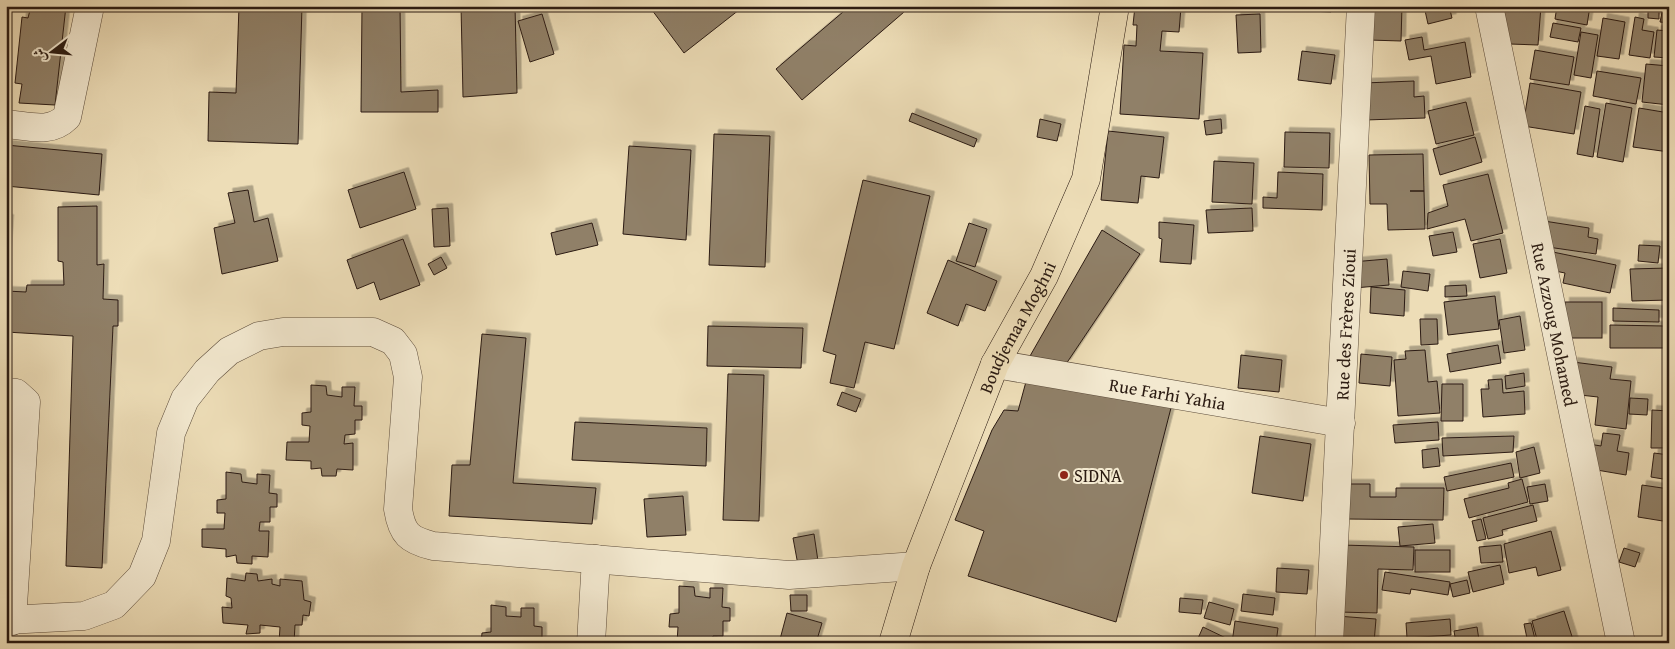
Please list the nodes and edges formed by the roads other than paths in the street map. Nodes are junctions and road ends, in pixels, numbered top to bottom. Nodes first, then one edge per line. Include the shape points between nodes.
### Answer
1 (90, 6) edge
2 (1115, 6) edge
3 (1361, 6) edge
4 (1489, 6) edge
5 (6, 124) edge
6 (995, 364) junction
7 (6, 392) edge
8 (1341, 423) junction
9 (596, 560) junction
10 (916, 566) junction
11 (9, 621) edge
12 (591, 643) edge
13 (893, 643) edge
14 (1330, 643) edge
15 (1620, 643) edge

1 - 5 street via 67,117 59,125 48,128
2 - 6 main road, Boudjemaa Moghni via 1086,179 1044,276
3 - 8 street, Rue des Frères Zioui
4 - 15 street, Rue Azzoug Mohamed
6 - 8 street, Rue Farhi Yahia
6 - 10 main road, Boudjemaa Moghni
7 - 11 street via 16,393 26,402
8 - 14 street, Rue des Frères Zioui
9 - 10 street via 789,575
9 - 11 street via 416,542 406,534 398,509 408,377 403,354 393,342 373,332 283,332 259,336 229,351 207,371 185,399 171,433 156,542 142,576 114,605 84,616
9 - 12 street
10 - 13 main road, Boudjemaa Moghni

